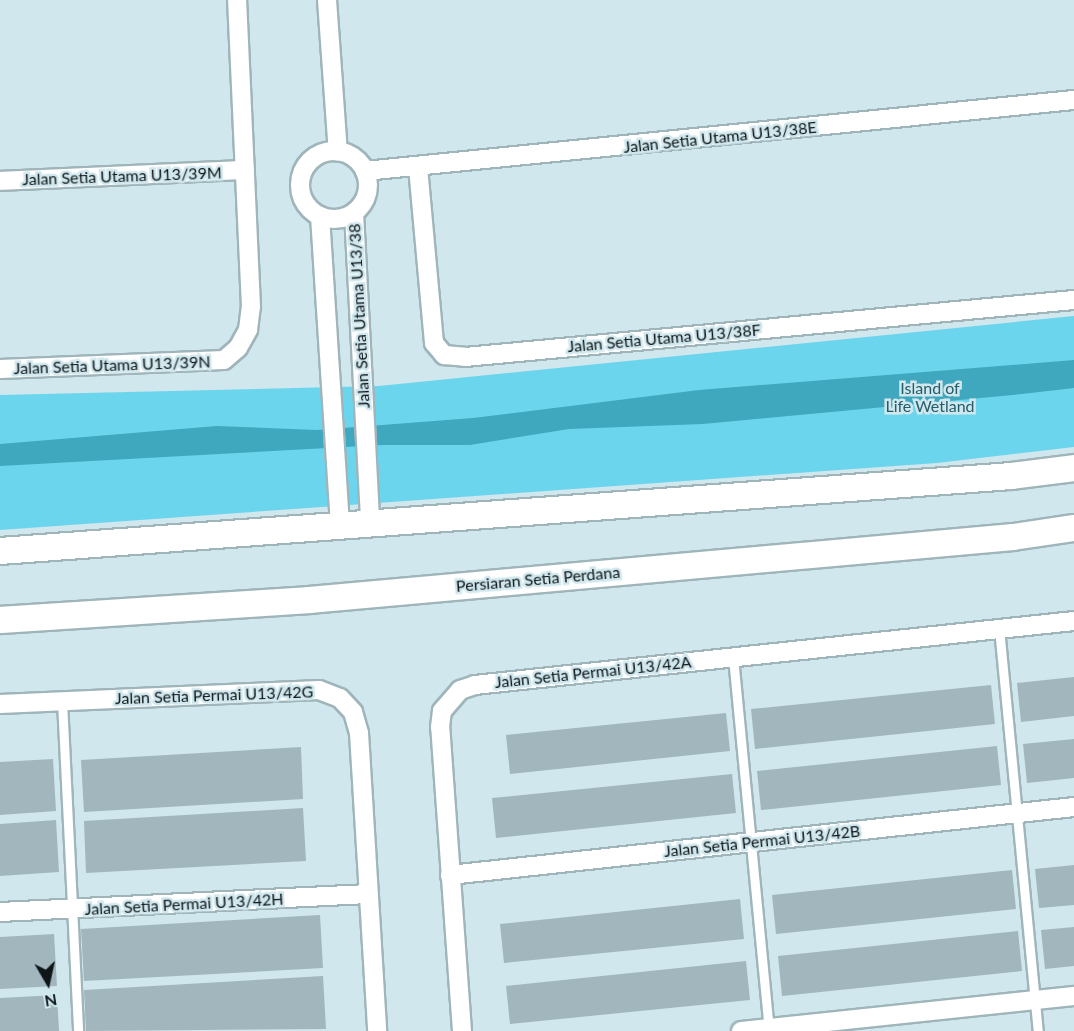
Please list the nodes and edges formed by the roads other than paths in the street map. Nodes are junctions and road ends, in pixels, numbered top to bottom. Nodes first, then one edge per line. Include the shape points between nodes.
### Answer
1 (237, 0) edge
2 (327, 0) edge
3 (1074, 100) edge
4 (338, 152) junction
5 (418, 168) junction
6 (245, 170) junction
7 (365, 171) junction
8 (0, 181) edge
9 (354, 213) junction
10 (320, 216) junction
11 (1074, 300) edge
12 (0, 369) edge
13 (1074, 468) edge
14 (369, 521) junction
15 (340, 524) junction
16 (1074, 528) edge
17 (0, 551) edge
18 (0, 620) edge
19 (1074, 621) edge
20 (999, 628) junction
21 (733, 657) junction
22 (62, 701) junction
23 (0, 704) edge
24 (1074, 807) edge
25 (1017, 813) junction
26 (751, 842) junction
27 (450, 875) junction
28 (368, 894) junction
29 (72, 909) junction
30 (0, 912) edge
31 (1074, 996) edge
32 (1035, 1000) junction
33 (769, 1029) edge
34 (78, 1031) edge
35 (377, 1031) edge
36 (462, 1031) edge
37 (741, 1031) edge
38 (1038, 1031) edge

1 - 6 street
2 - 4 street
3 - 5 street, Jalan Setia Utama U13/38E
4 - 7 street via 359,161
4 - 10 street via 315,157 302,176 303,199
5 - 7 street, Jalan Setia Utama U13/38E
5 - 11 street, Jalan Setia Utama U13/38F via 434,344 444,355 465,357
6 - 8 street, Jalan Setia Utama U13/39M
6 - 12 street, Jalan Setia Utama U13/39N via 248,330 224,360
7 - 9 street, Jalan Setia Utama U13/38 via 367,194
9 - 10 street, Jalan Setia Utama U13/38 via 331,219
9 - 14 street, Jalan Setia Utama U13/38
10 - 15 street, Jalan Setia Utama U13/38
13 - 14 main road via 1011,476
14 - 15 main road
15 - 17 main road
16 - 18 main road, Persiaran Setia Perdana via 309,600
19 - 20 street, Jalan Setia Permai U13/42A
20 - 21 street, Jalan Setia Permai U13/42A
20 - 25 lane
21 - 26 lane
21 - 27 street, Jalan Setia Permai U13/42A via 475,685 460,690 442,711 440,727
22 - 23 street, Jalan Setia Permai U13/42G
22 - 28 street, Jalan Setia Permai U13/42G via 320,690 340,698 353,712 359,733
22 - 29 lane
24 - 25 street, Jalan Setia Permai U13/42B
25 - 26 street, Jalan Setia Permai U13/42B
25 - 32 lane
26 - 27 street, Jalan Setia Permai U13/42B
26 - 33 lane
27 - 36 street, Jalan Setia Permai U13/42A
28 - 29 street, Jalan Setia Permai U13/42H
28 - 35 street, Jalan Setia Permai U13/42G
29 - 30 street, Jalan Setia Permai U13/42H
29 - 34 lane
31 - 32 street
32 - 33 street
32 - 38 lane
33 - 37 street

